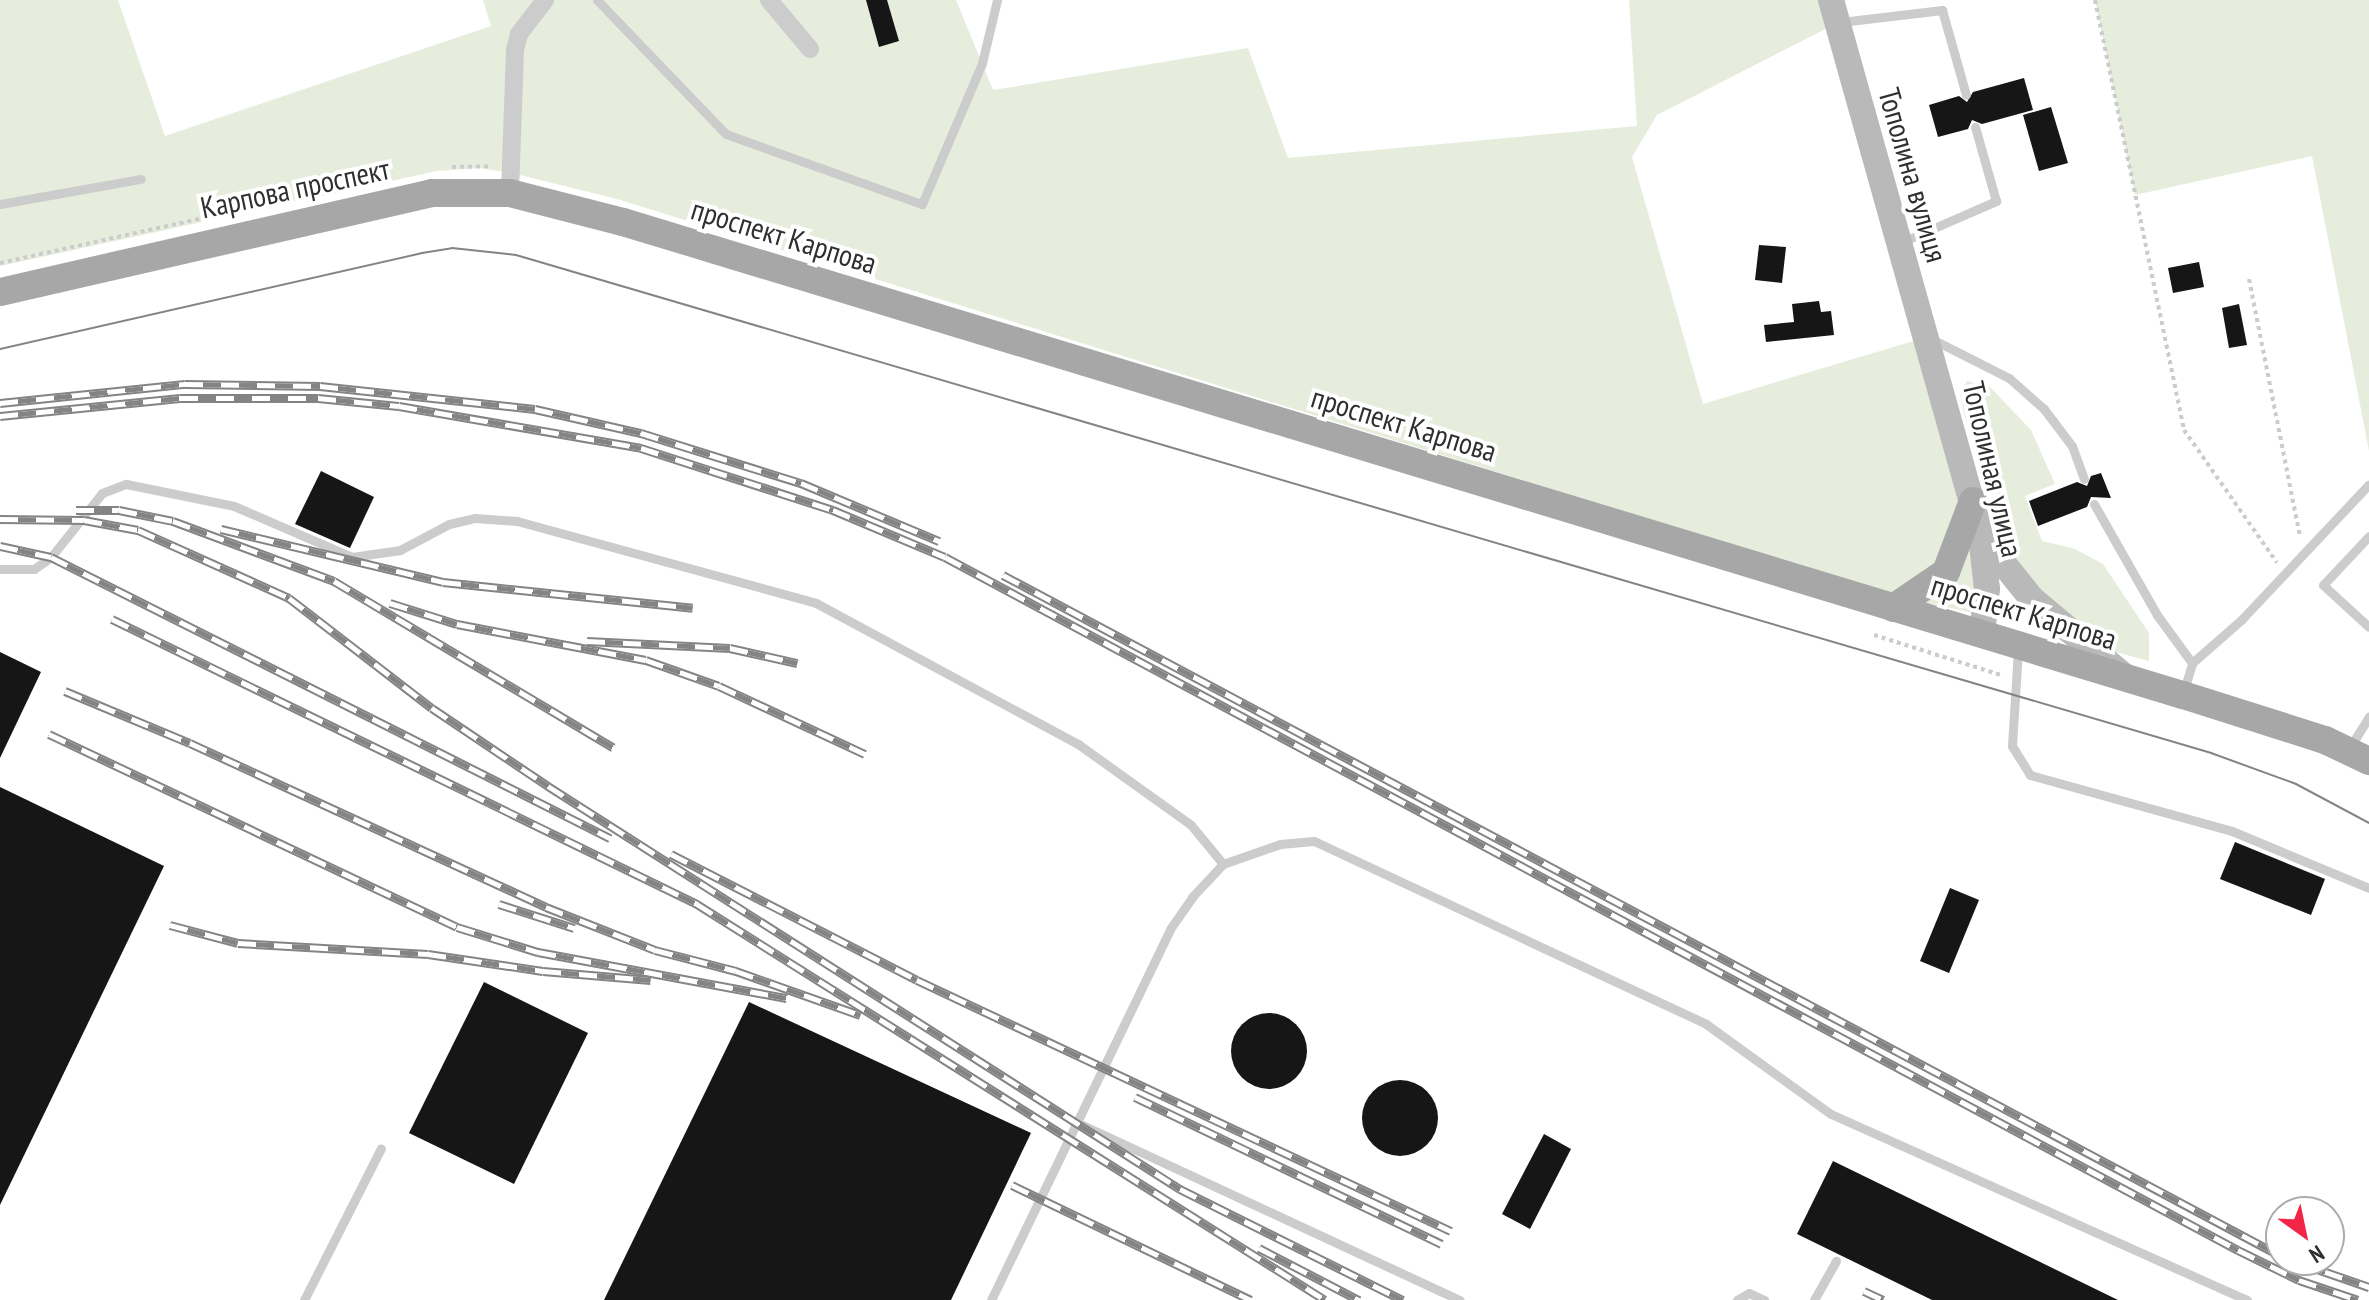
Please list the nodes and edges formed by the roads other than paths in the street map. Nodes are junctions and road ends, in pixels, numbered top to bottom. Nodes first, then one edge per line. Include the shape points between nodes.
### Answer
1 (545, 0) edge
2 (597, 0) edge
3 (769, 0) edge
4 (997, 0) edge
5 (1834, 11) edge
6 (810, 49) dead end
7 (1966, 95) dead end
8 (1975, 127) dead end
9 (141, 179) dead end
10 (510, 193) junction
11 (0, 204) edge
12 (606, 218) joint
13 (1899, 244) junction
14 (0, 292) edge
15 (1927, 337) junction
16 (1935, 366) joint
17 (2084, 479) dead end
18 (2369, 484) edge
19 (1973, 501) junction
20 (2094, 504) dead end
21 (1981, 535) junction
22 (2369, 536) edge
23 (0, 569) edge
24 (1893, 608) junction
25 (2369, 627) edge
26 (1982, 634) junction
27 (2019, 645) junction
28 (2192, 663) junction
29 (2128, 679) junction
30 (2183, 695) junction
31 (2369, 716) edge
32 (2359, 756) edge
33 (1223, 864) junction
34 (2369, 888) edge
35 (1076, 1122) junction
36 (381, 1148) dead end
37 (1836, 1261) dead end
38 (1818, 1299) edge
39 (304, 1300) edge
40 (991, 1300) edge
41 (1460, 1300) edge
42 (1737, 1300) edge
43 (1764, 1300) edge
44 (2247, 1300) edge

1 - 10 street via 519,34 515,50
2 - 4 lane via 726,134 922,204 982,63
3 - 6 street
5 - 7 lane via 1942,10
5 - 13 main road, Тополина вулиця
8 - 13 lane via 1996,201
9 - 11 lane
10 - 12 main road, Карпова проспект
10 - 14 main road, Карпова проспект via 432,193
12 - 24 main road, проспект Карпова
13 - 15 main road, Тополина вулиця
15 - 16 main road, Тополина вулиця
15 - 17 lane via 2009,378 2044,409 2072,446
16 - 19 main road, Тополиная улица
18 - 28 lane
19 - 21 main road, Тополиная улица
19 - 24 main road via 1956,557 1946,572
20 - 28 lane via 2157,615
21 - 26 main road, Тополиная улица via 1987,589
21 - 29 main road via 2032,599
22 - 25 lane via 2323,585
23 - 33 lane via 34,569 51,557 102,493 126,484 234,506 352,557 400,550 462,521 517,521 816,603 1078,744 1191,825
24 - 26 main road, проспект Карпова
26 - 27 main road, проспект Карпова
27 - 29 main road, проспект Карпова
27 - 34 lane via 2012,746 2030,775 2232,831
28 - 30 lane
29 - 30 main road, проспект Карпова
30 - 32 main road
31 - 32 lane
33 - 35 lane via 1170,929
33 - 44 lane via 1280,844 1314,841 1352,854 1706,1024 1831,1114
35 - 40 lane
35 - 41 lane
36 - 39 lane
37 - 38 lane
42 - 43 lane via 1749,1293

